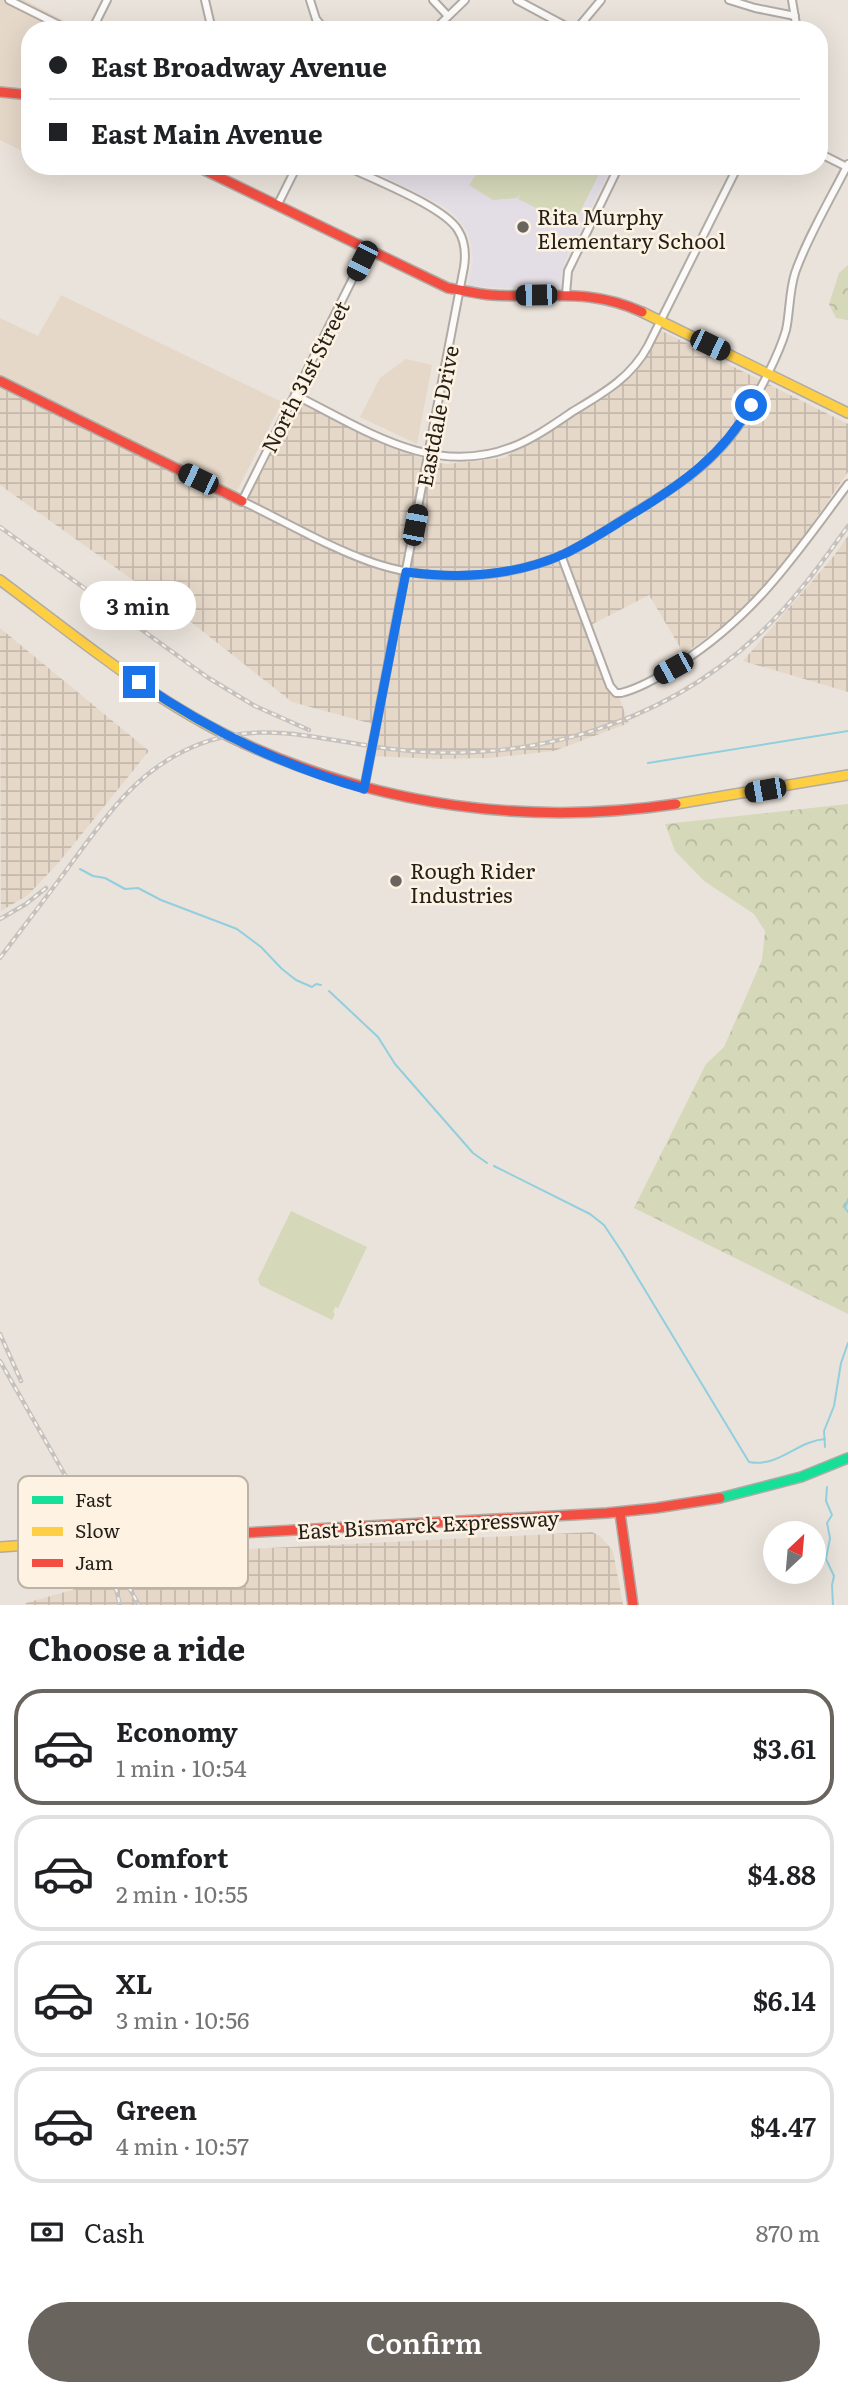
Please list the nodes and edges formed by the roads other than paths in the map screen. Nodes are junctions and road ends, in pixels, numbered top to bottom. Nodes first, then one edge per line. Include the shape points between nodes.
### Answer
1 (9, 0) edge
2 (107, 0) edge
3 (205, 0) edge
4 (310, 0) edge
5 (433, 0) edge
6 (465, 0) edge
7 (517, 0) edge
8 (601, 0) edge
9 (729, 0) edge
10 (792, 0) edge
11 (448, 16) junction
12 (796, 16) junction
13 (51, 21) edge
14 (96, 21) edge
15 (210, 21) edge
16 (318, 21) edge
17 (443, 21) edge
18 (557, 21) edge
19 (582, 21) edge
20 (796, 21) edge
21 (0, 92) edge
22 (21, 93) edge
23 (828, 157) edge
24 (847, 165) edge
25 (214, 175) edge
26 (292, 175) edge
27 (364, 175) edge
28 (615, 175) edge
29 (734, 175) edge
30 (277, 206) junction
31 (367, 250) junction
32 (460, 291) junction
33 (566, 294) junction
34 (661, 321) junction
35 (766, 373) junction
36 (0, 381) edge
37 (295, 395) junction
38 (848, 413) edge
39 (428, 455) junction
40 (848, 484) edge
41 (242, 501) junction
42 (561, 555) junction
43 (406, 572) junction
44 (0, 580) edge
45 (848, 775) edge
46 (364, 789) junction
47 (848, 1458) edge
48 (620, 1513) junction
49 (248, 1533) edge
50 (18, 1546) edge
51 (0, 1547) edge
52 (633, 1605) edge

1 - 13 street
2 - 14 street
3 - 15 street
4 - 16 street
5 - 11 street
6 - 11 street
7 - 18 street
8 - 19 street
9 - 12 street
10 - 12 street
11 - 17 street
12 - 20 street
21 - 22 main road
23 - 24 street
24 - 35 street via 796,270 784,336
25 - 30 main road
26 - 30 street
27 - 32 street, Eastdale Drive via 450,220 461,234 465,252
28 - 33 street via 568,271
29 - 34 street
30 - 31 main road
31 - 32 main road
31 - 37 street, North 31st Street
32 - 33 main road
32 - 39 street, Eastdale Drive
33 - 34 main road via 616,301
34 - 35 main road
34 - 39 street via 645,353 624,378 529,439 477,456
35 - 38 main road
35 - 42 street via 738,426 701,468
36 - 41 main road
37 - 39 street
37 - 41 street, North 31st Street
39 - 43 street, Eastdale Drive
40 - 42 street via 773,583 739,618 673,668 626,692 616,692 610,686
41 - 43 street via 360,558
42 - 43 street via 523,568 478,575
43 - 46 street, Eastdale Drive
44 - 46 main road via 193,718 278,760
45 - 46 main road via 739,795 590,813 467,808
47 - 48 main road, East Bismarck Expressway via 744,1495
48 - 49 main road, East Bismarck Expressway, bridge
48 - 52 main road
50 - 51 main road, East Bismarck Expressway, bridge

